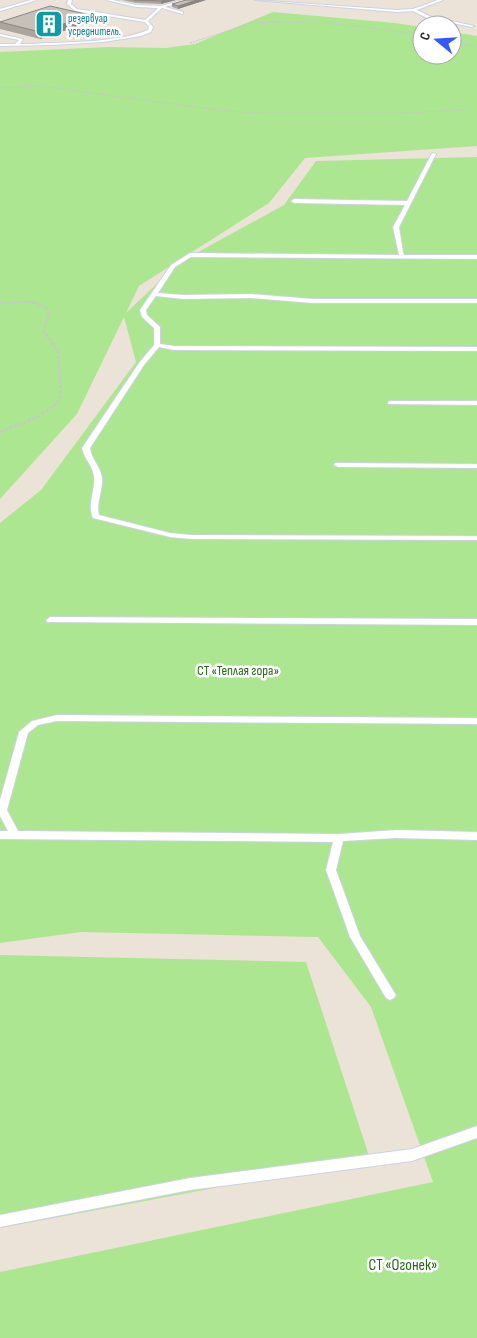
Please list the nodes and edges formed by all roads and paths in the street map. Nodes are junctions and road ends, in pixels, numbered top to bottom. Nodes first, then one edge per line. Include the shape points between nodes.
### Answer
1 (35, 0) edge
2 (70, 0) edge
3 (108, 0) edge
4 (187, 0) edge
5 (247, 0) edge
6 (257, 0) edge
7 (441, 0) edge
8 (116, 1) edge
9 (276, 7) dead end
10 (161, 8) junction
11 (0, 10) edge
12 (414, 10) junction
13 (182, 13) dead end
14 (284, 15) dead end
15 (412, 15) dead end
16 (399, 16) dead end
17 (146, 21) junction
18 (249, 23) junction
19 (472, 26) dead end
20 (412, 34) edge
21 (0, 35) edge
22 (190, 43) dead end
23 (462, 44) edge
24 (0, 45) edge
25 (16, 46) junction
26 (477, 47) edge
27 (0, 88) edge
28 (465, 110) dead end
29 (434, 154) dead end
30 (294, 201) dead end
31 (407, 203) junction
32 (403, 257) junction
33 (477, 258) edge
34 (154, 294) junction
35 (477, 301) edge
36 (0, 303) edge
37 (157, 345) junction
38 (477, 349) edge
39 (390, 402) dead end
40 (477, 403) edge
41 (0, 432) edge
42 (338, 465) dead end
43 (477, 466) edge
44 (477, 538) edge
45 (50, 620) dead end
46 (477, 622) edge
47 (477, 721) edge
48 (0, 835) edge
49 (15, 835) junction
50 (477, 836) edge
51 (339, 838) junction
52 (390, 995) dead end
53 (477, 1132) edge
54 (0, 1221) edge

1 - 11 lane
2 - 17 lane via 69,4 76,10
3 - 8 lane
4 - 10 lane
5 - 9 lane
6 - 12 lane
7 - 12 lane
8 - 10 lane
10 - 13 lane
10 - 17 lane
12 - 19 lane via 428,17
14 - 18 path
15 - 16 lane
17 - 25 lane via 150,31 141,36
18 - 20 path via 334,23
18 - 22 path
21 - 25 lane via 22,40
23 - 26 path
24 - 25 lane
27 - 28 path via 40,86 258,113
29 - 31 lane
30 - 31 lane
31 - 32 lane via 396,227
32 - 33 lane
32 - 34 lane via 190,255 173,266
34 - 35 lane via 313,301
34 - 37 lane via 143,310 144,316 157,327
36 - 41 path via 32,302 47,308 49,316 43,331 58,350 61,394 57,403 38,417
37 - 38 lane via 174,348
37 - 44 lane via 86,448 98,477 93,508 96,516 170,535 192,537
39 - 40 lane
42 - 43 lane
45 - 46 lane
47 - 49 lane via 57,718 35,723 24,732 2,810
48 - 49 lane
49 - 51 lane
50 - 51 lane via 396,834
51 - 52 lane via 331,870 355,937
53 - 54 lane via 412,1155 190,1184

